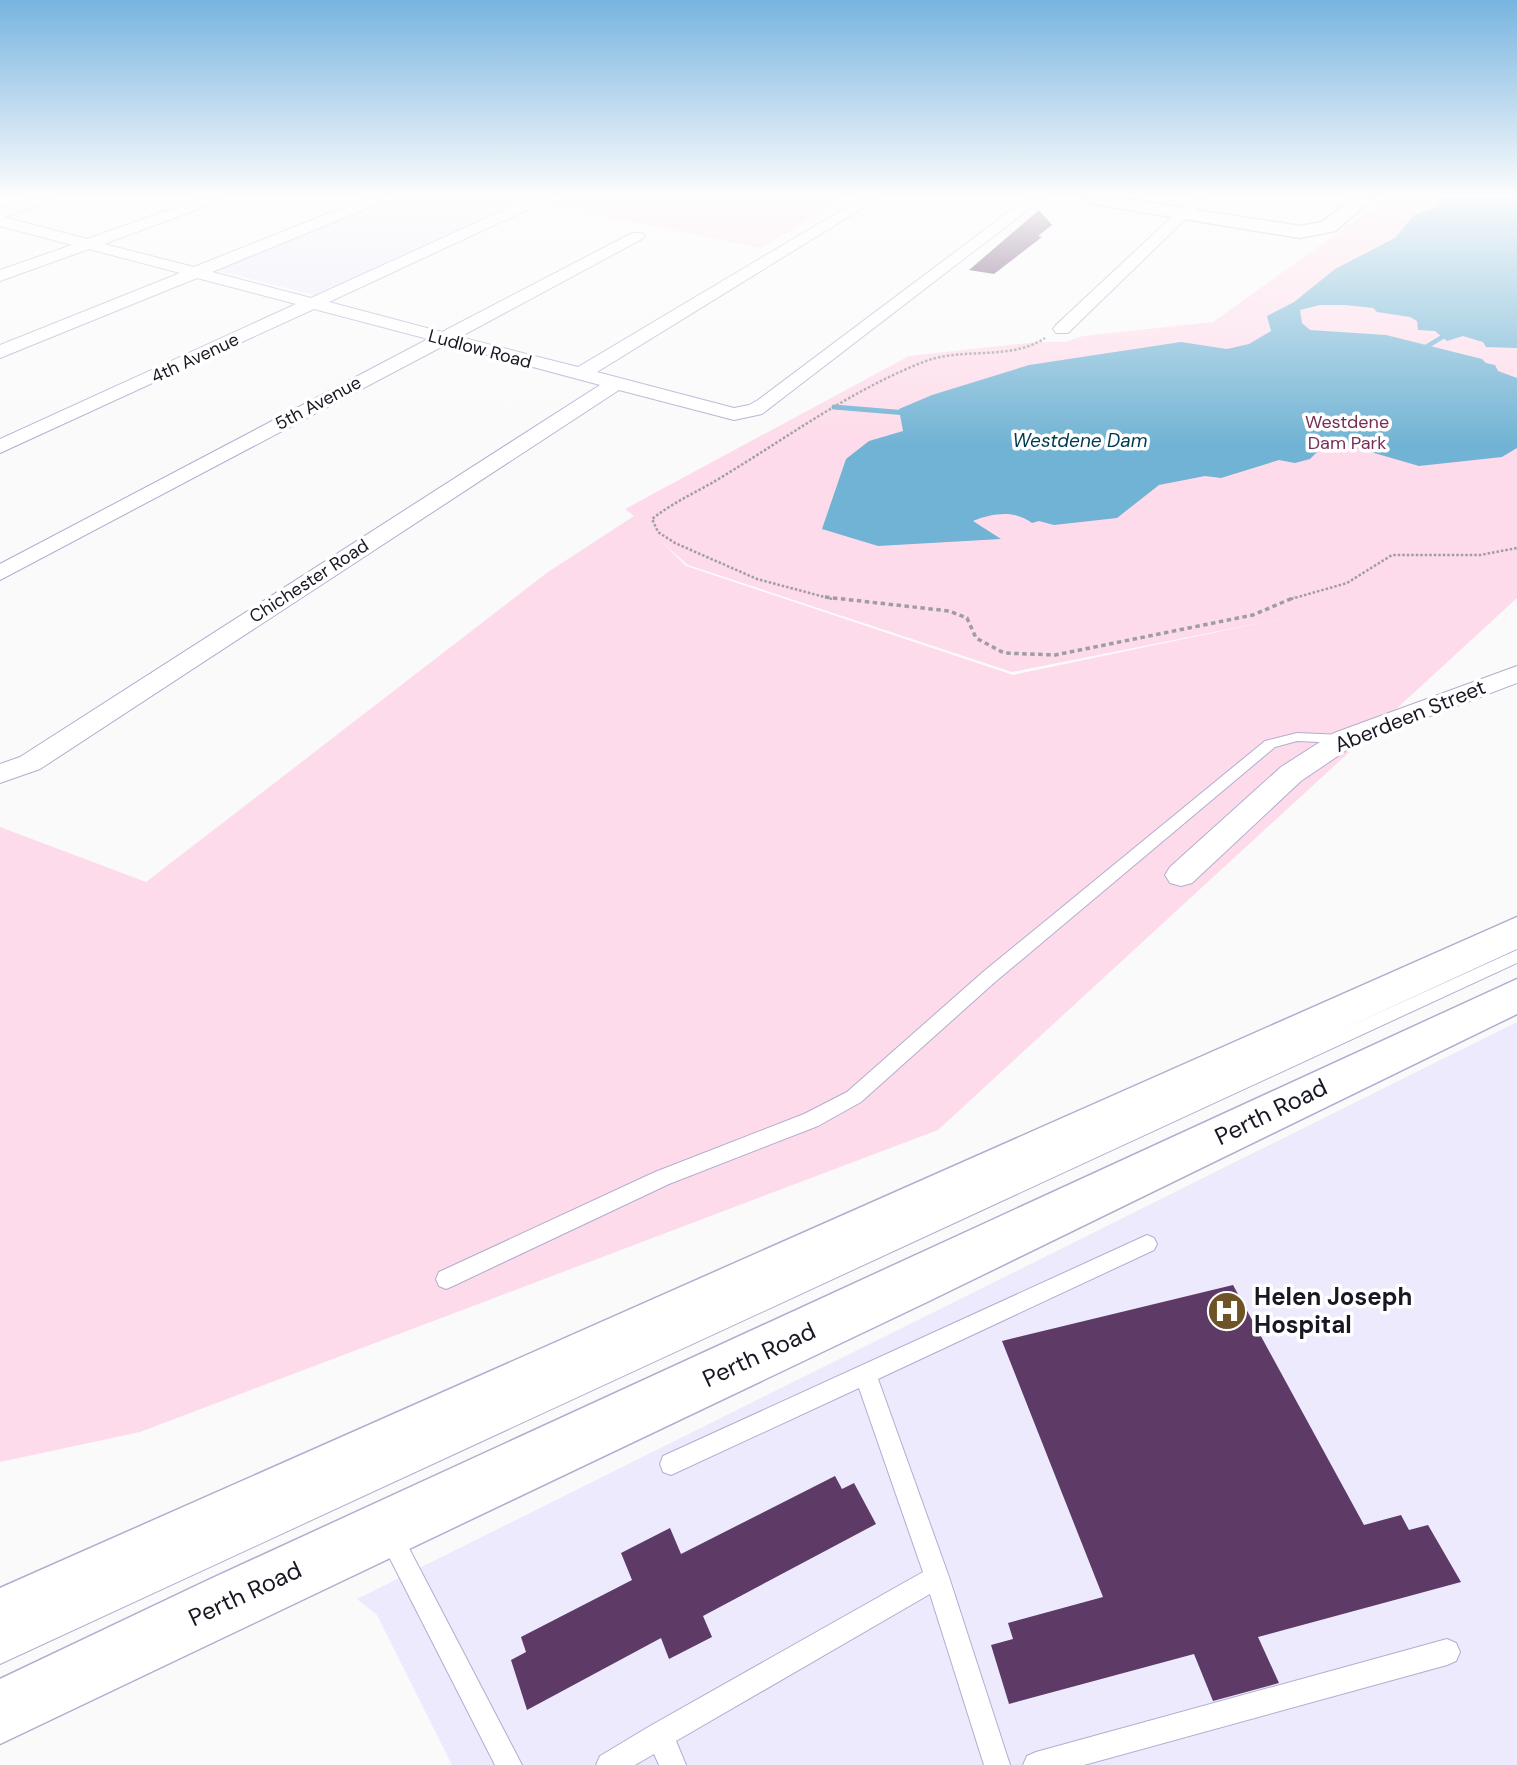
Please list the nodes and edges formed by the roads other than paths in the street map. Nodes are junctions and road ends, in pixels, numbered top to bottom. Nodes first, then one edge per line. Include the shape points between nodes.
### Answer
1 (176, 280) edge
2 (222, 280) edge
3 (363, 280) edge
4 (552, 280) edge
5 (736, 280) edge
6 (927, 280) edge
7 (1113, 280) edge
8 (312, 304) junction
9 (1062, 329) road end
10 (441, 338) junction
11 (0, 352) edge
12 (579, 375) junction
13 (616, 383) junction
14 (0, 447) edge
15 (0, 573) edge
16 (1517, 674) edge
17 (1344, 739) junction
18 (0, 774) edge
19 (1181, 875) dead end
20 (1517, 932) edge
21 (1517, 956) edge
22 (1517, 995) edge
23 (1147, 1244) dead end
24 (446, 1279) dead end
25 (865, 1374) junction
26 (671, 1464) dead end
27 (386, 1528) junction
28 (937, 1577) junction
29 (0, 1619) edge
30 (0, 1651) edge
31 (1447, 1651) dead end
32 (0, 1712) edge
33 (659, 1735) junction
34 (509, 1765) edge
35 (609, 1765) edge
36 (673, 1765) edge
37 (997, 1765) edge
38 (1036, 1765) edge

1 - 11 street
2 - 8 street, Ludlow Road
3 - 8 street, 4th Avenue
4 - 10 street, 5th Avenue
5 - 12 street
6 - 13 street, Ludlow Road via 755,410 717,411
7 - 9 street
8 - 10 street, Ludlow Road
8 - 14 street, 4th Avenue
10 - 12 street, Ludlow Road
10 - 15 street, 5th Avenue
12 - 13 street, Ludlow Road
13 - 18 street, Chichester Road via 30,763
16 - 17 street, Aberdeen Street
17 - 19 street, Aberdeen Street via 1290,774
17 - 24 lane via 1297,737 1270,744 989,977 854,1097 811,1120 662,1178
20 - 29 main road
21 - 30 lane
22 - 27 main road, Perth Road
23 - 25 lane
25 - 26 lane
25 - 28 lane
27 - 32 main road, Perth Road
27 - 34 lane
28 - 33 lane
28 - 37 lane
31 - 38 lane
33 - 35 lane
33 - 36 lane

